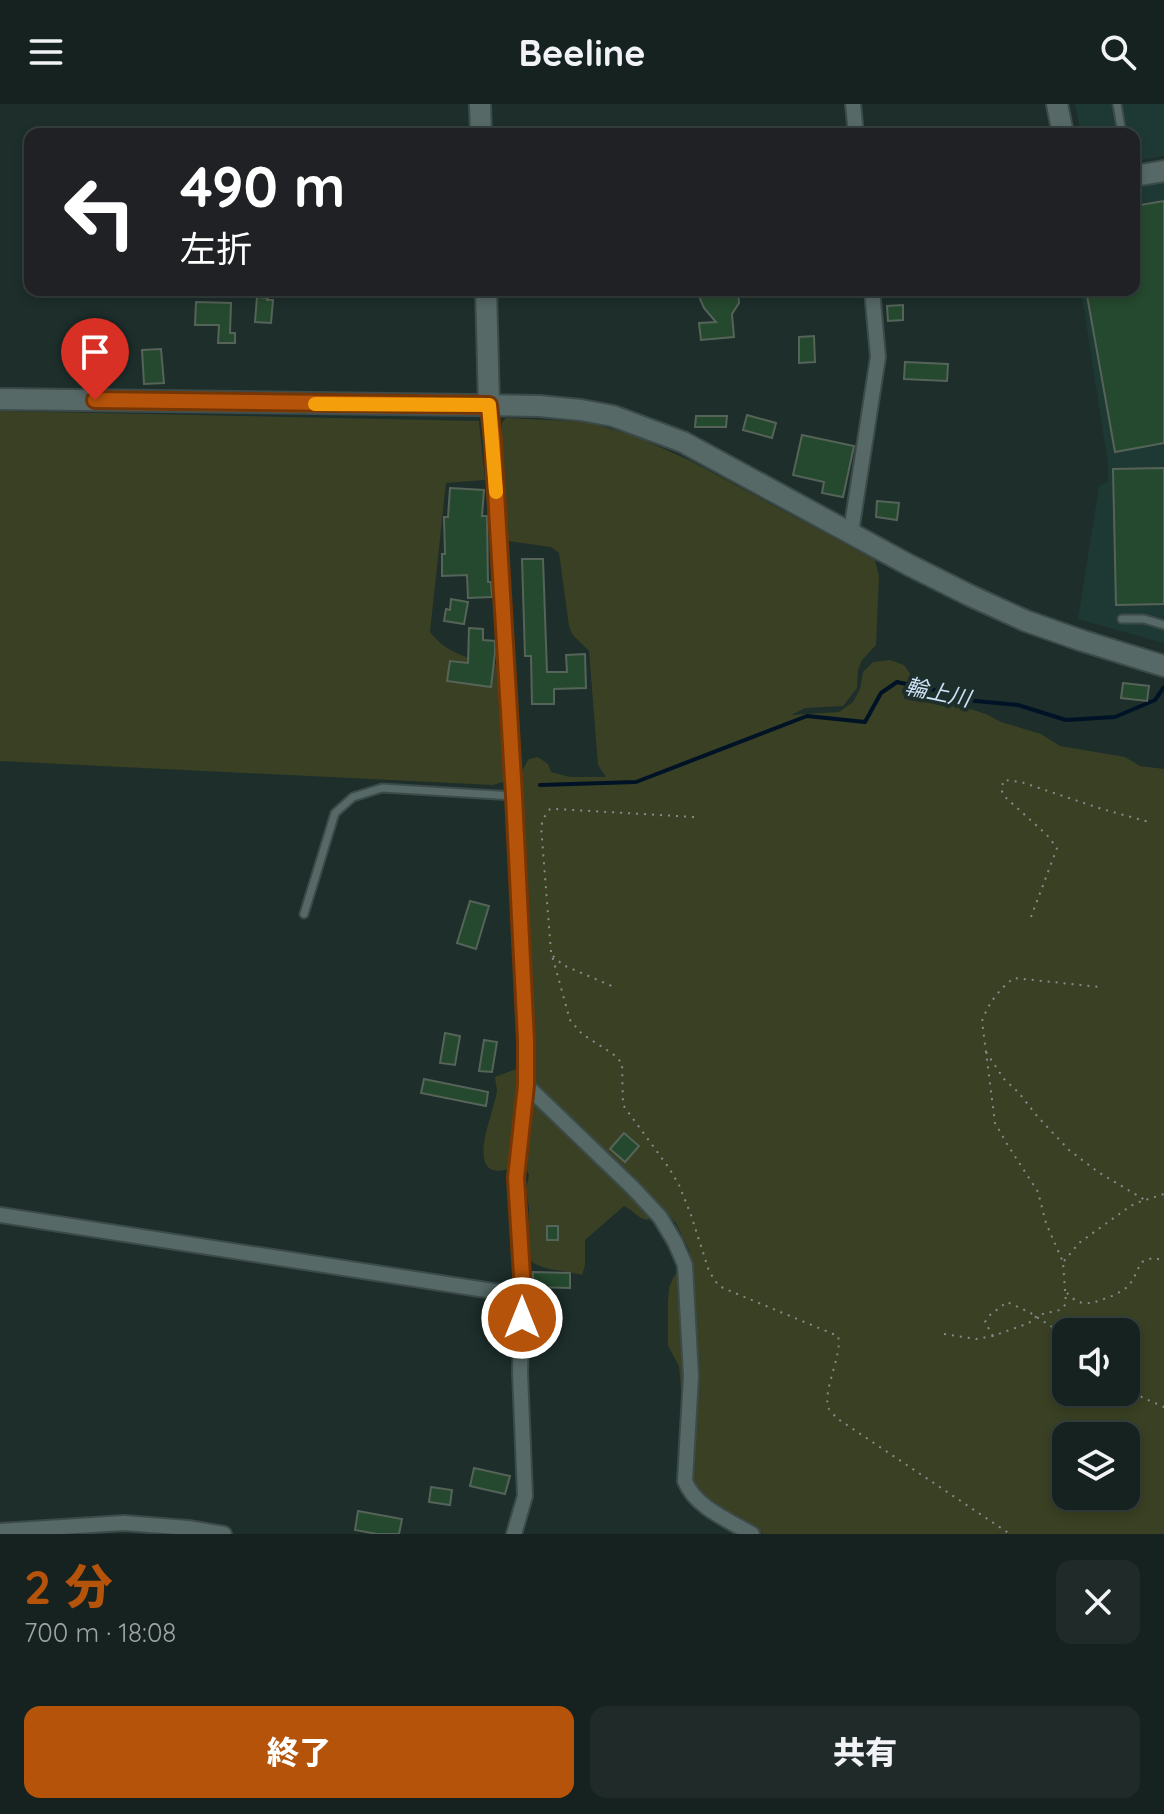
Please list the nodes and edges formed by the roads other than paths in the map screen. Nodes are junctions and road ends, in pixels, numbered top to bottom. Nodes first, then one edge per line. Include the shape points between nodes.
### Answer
1 (480, 104) edge
2 (853, 104) edge
3 (1057, 104) edge
4 (1117, 104) edge
5 (481, 128) edge
6 (855, 128) edge
7 (1062, 128) edge
8 (1121, 128) edge
9 (1164, 171) edge
10 (1140, 175) edge
11 (486, 296) edge
12 (873, 296) edge
13 (0, 399) edge
14 (489, 405) junction
15 (851, 532) junction
16 (1122, 619) dead end
17 (1164, 625) edge
18 (1164, 666) edge
19 (514, 796) junction
20 (304, 914) dead end
21 (526, 1085) junction
22 (0, 1215) edge
23 (523, 1292) junction
24 (0, 1531) edge
25 (224, 1534) edge
26 (514, 1534) edge
27 (752, 1534) edge

1 - 5 street
2 - 6 street
3 - 7 street
4 - 8 lane
9 - 10 street
11 - 14 street
12 - 15 street via 878,357
13 - 14 street
14 - 15 street via 613,416 683,442
14 - 19 street
15 - 18 street via 1026,621
16 - 17 lane
19 - 20 lane via 382,788 353,797 335,813
19 - 21 street
21 - 23 street via 516,1178
21 - 27 street via 633,1188 675,1242 685,1265 689,1320 685,1481 700,1503
22 - 23 street
23 - 26 street via 525,1496
24 - 25 street via 124,1523

